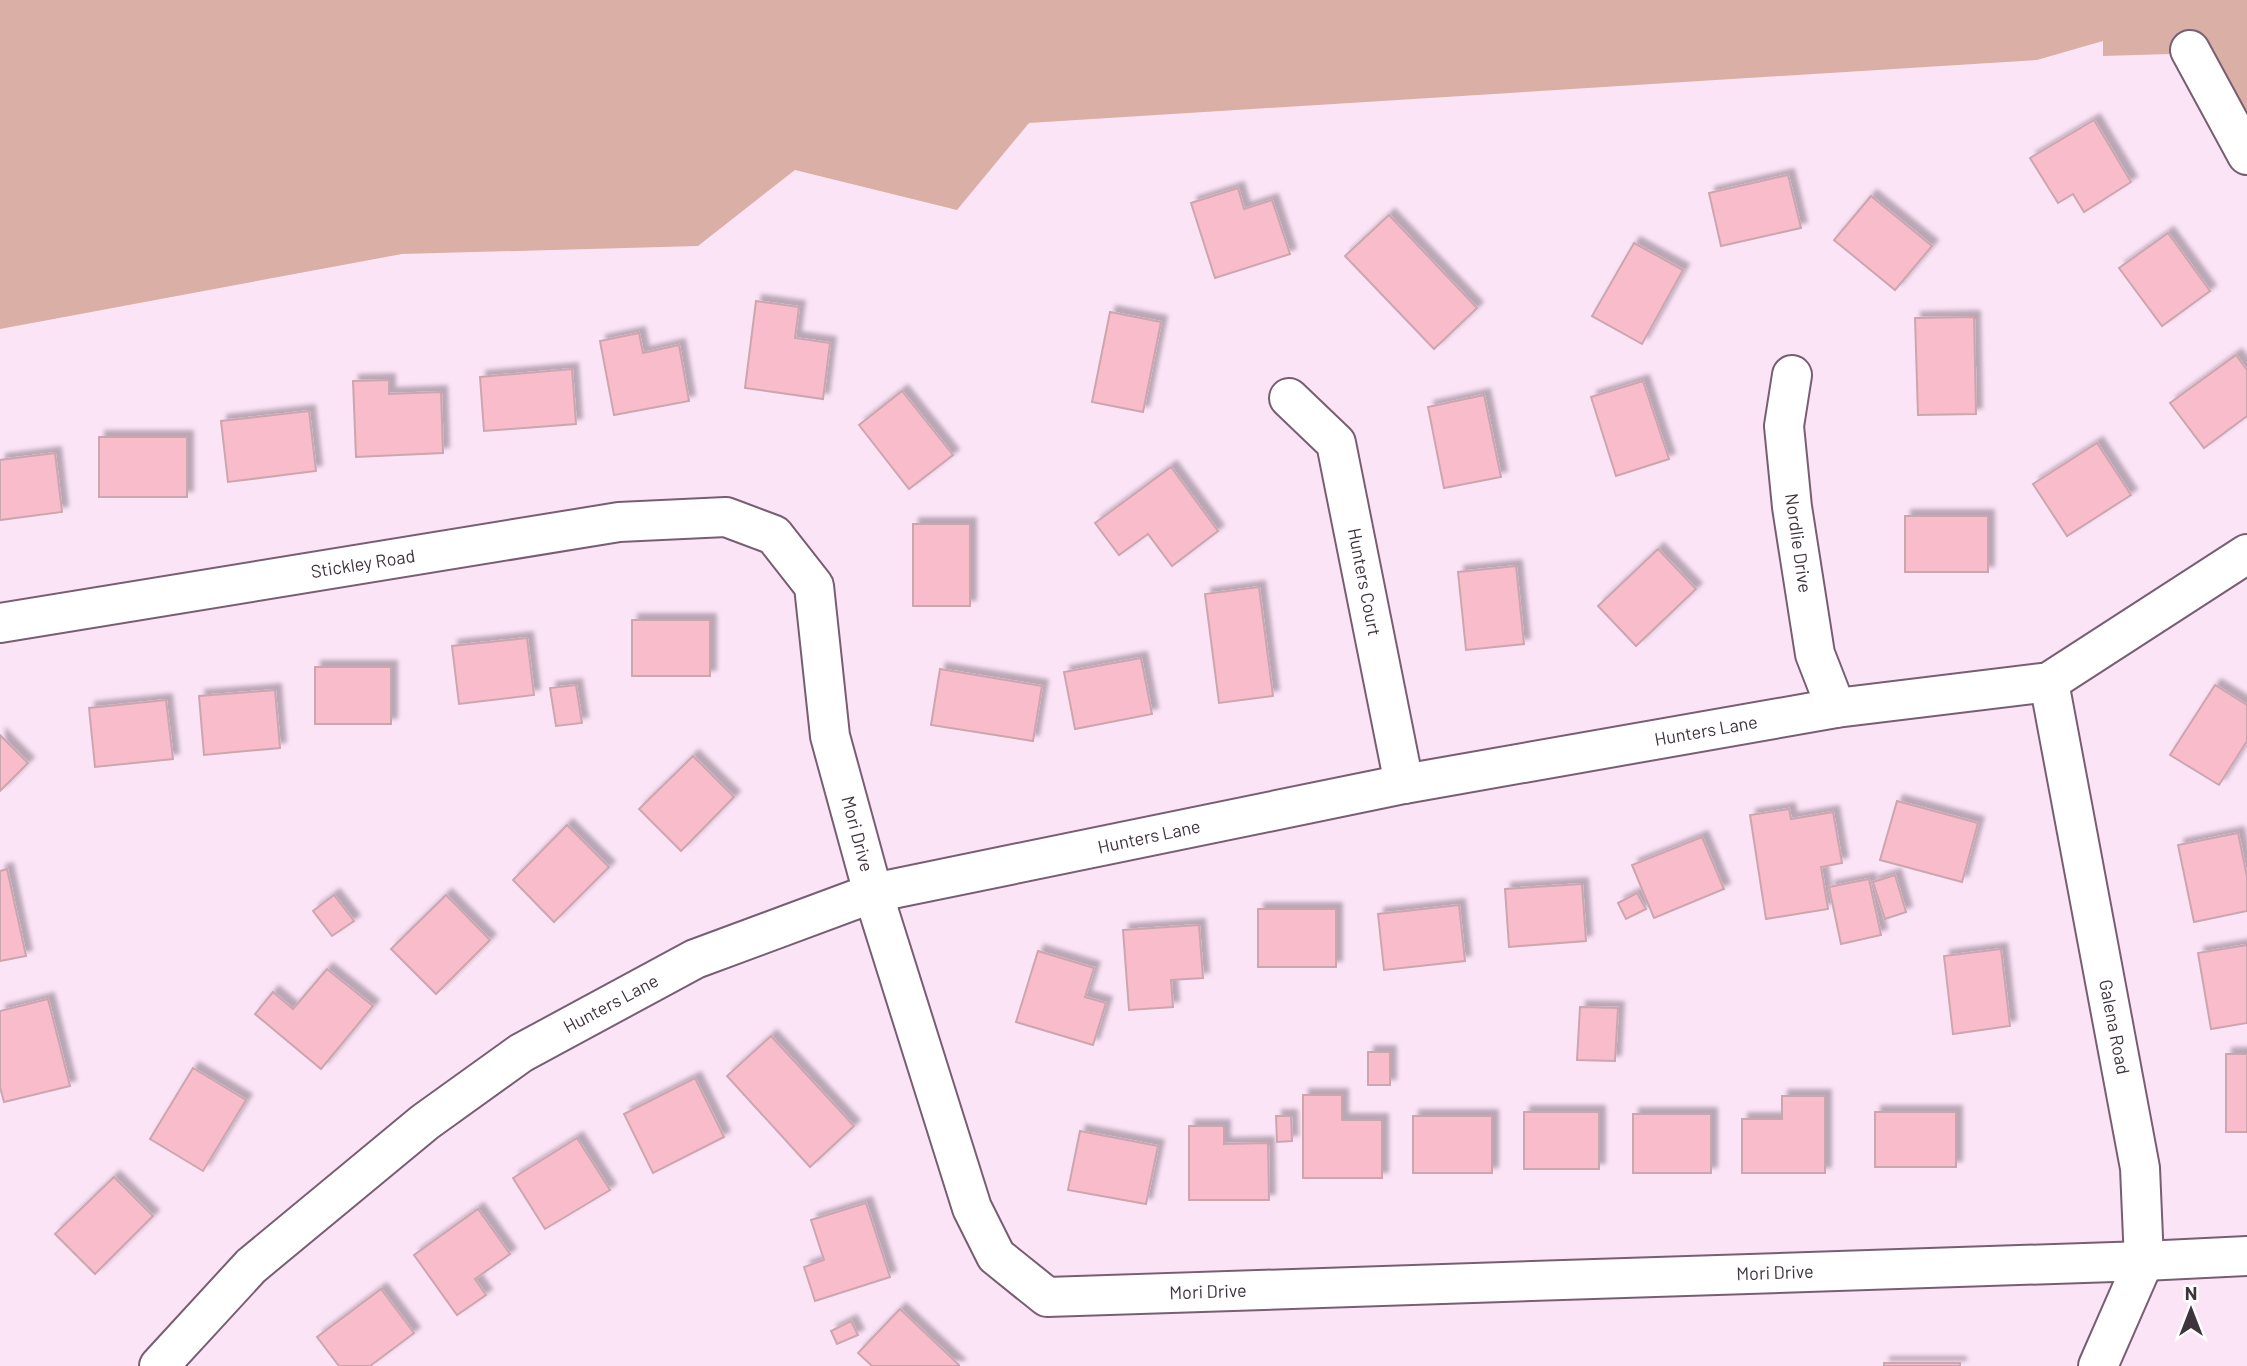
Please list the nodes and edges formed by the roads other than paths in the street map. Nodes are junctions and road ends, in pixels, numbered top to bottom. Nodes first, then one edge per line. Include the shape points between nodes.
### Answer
1 (2190, 50) dead end
2 (2247, 155) edge
3 (1792, 375) dead end
4 (1289, 398) dead end
5 (726, 517) joint
6 (2247, 554) edge
7 (0, 623) edge
8 (2049, 682) junction
9 (1836, 708) junction
10 (1404, 784) junction
11 (873, 893) junction
12 (2247, 1256) edge
13 (2144, 1261) junction
14 (159, 1366) edge
15 (2098, 1366) edge

1 - 2 street
3 - 9 street, Nordlie Drive via 1784,426 1792,507 1815,654
4 - 10 street, Hunters Court via 1336,443
5 - 7 street, Stickley Road via 620,523
5 - 11 street, Mori Drive via 774,535 814,586 830,736
6 - 8 street, Hunters Lane
8 - 9 street, Hunters Lane
8 - 13 street, Galena Road via 2140,1168
9 - 10 street, Hunters Lane
10 - 11 street, Hunters Lane
11 - 13 street, Mori Drive via 972,1208 996,1256 1047,1297
11 - 14 street, Hunters Lane via 695,959 521,1053 425,1122 251,1266
12 - 13 street, Mori Drive
13 - 15 street, Galena Road

